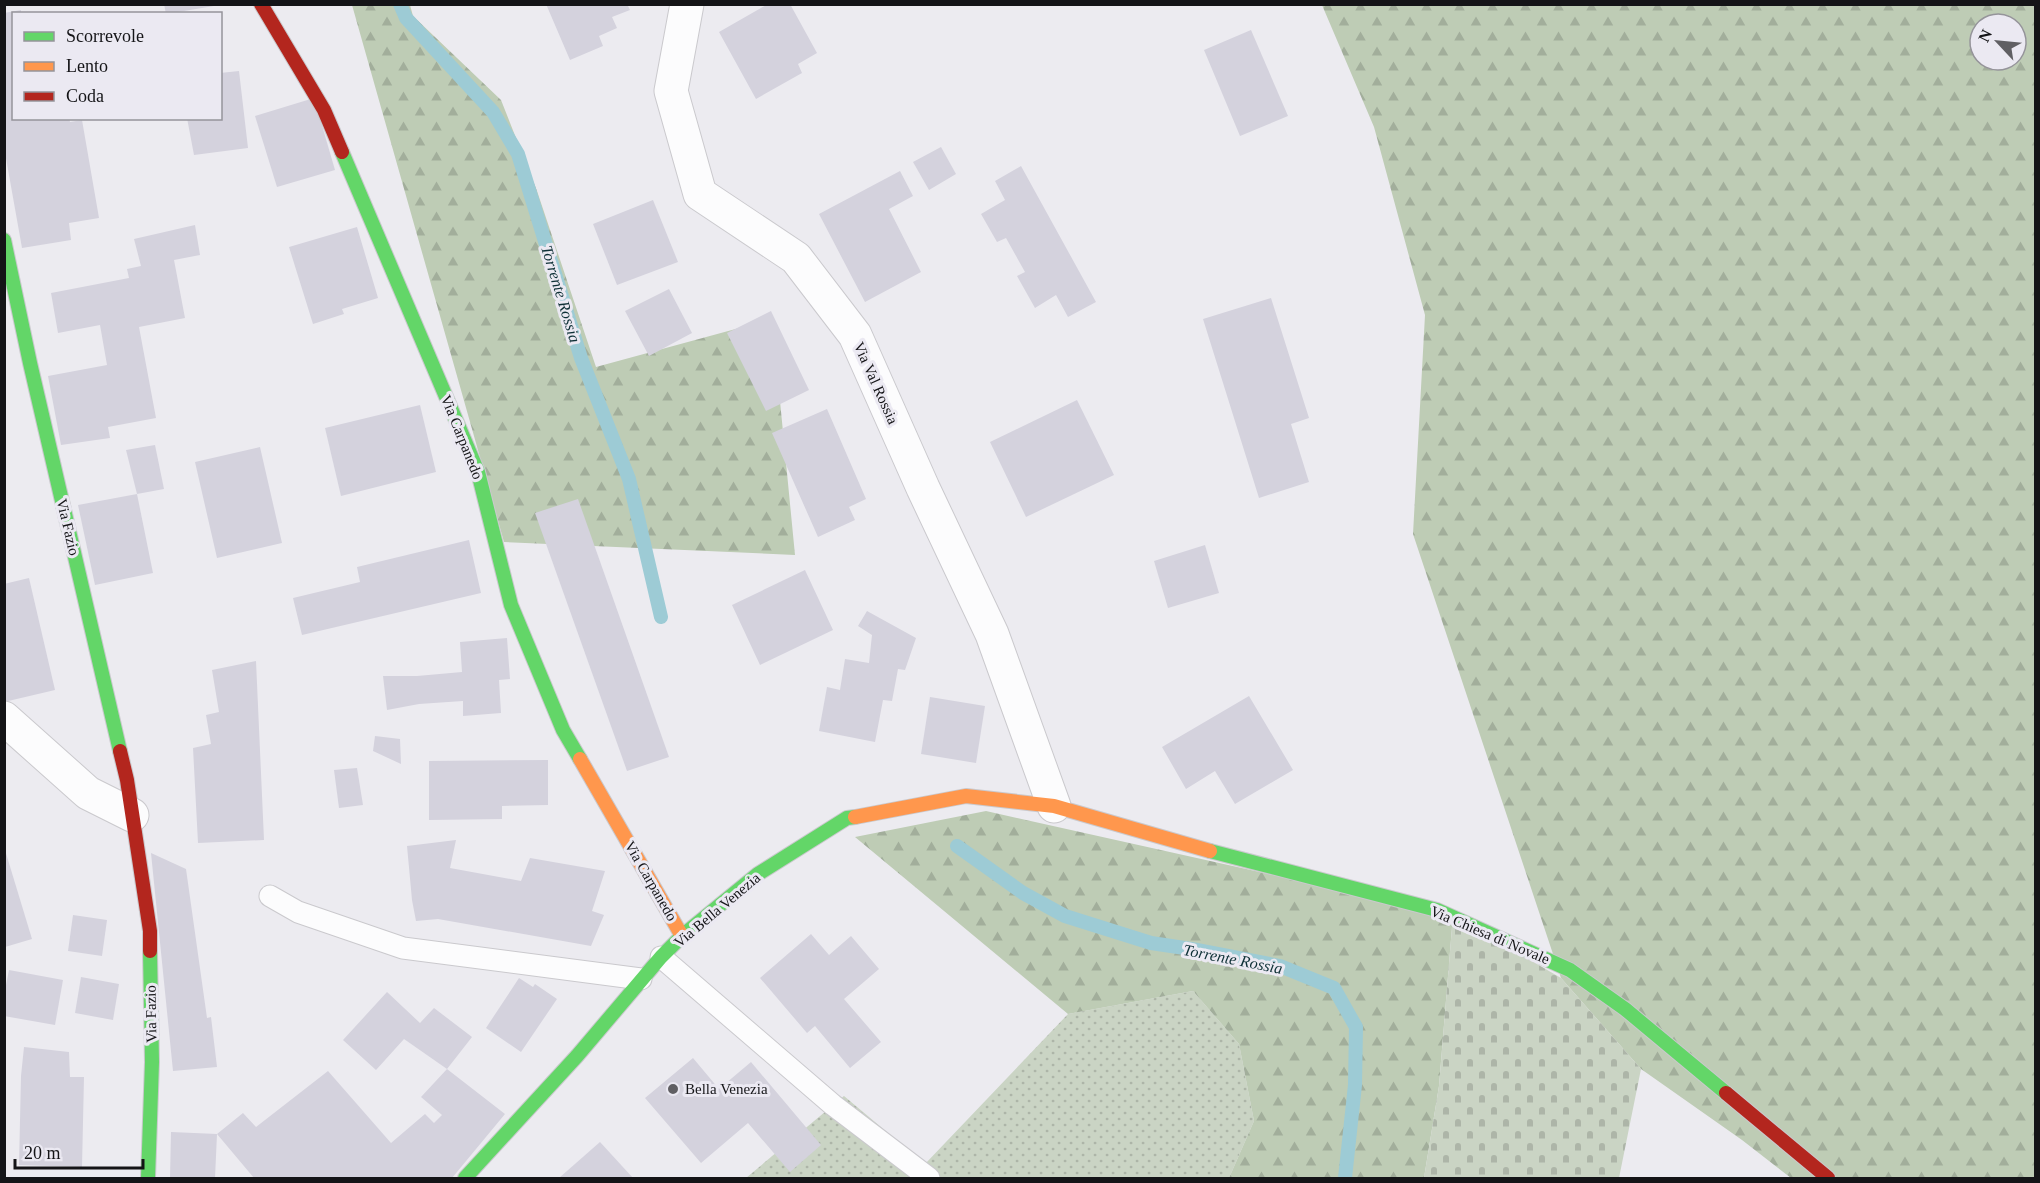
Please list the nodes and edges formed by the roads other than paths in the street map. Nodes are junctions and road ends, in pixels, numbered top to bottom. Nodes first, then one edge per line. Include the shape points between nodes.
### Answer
1 (261, 4) edge
2 (687, 4) edge
3 (4, 240) edge
4 (4, 718) edge
5 (1054, 806) junction
6 (132, 815) junction
7 (270, 896) dead end
8 (682, 936) junction
9 (661, 957) junction
10 (641, 978) junction
11 (148, 1179) edge
12 (465, 1179) edge
13 (929, 1179) edge
14 (1828, 1179) edge

1 - 8 street, Via Carpanedo via 324,110 478,472 512,604 563,730
2 - 5 street, Via Val Rossia via 671,92 700,194 796,258 855,335 992,634
3 - 6 street, Via Fazio
4 - 6 street via 88,793
5 - 8 street, Via Bella Venezia via 966,796 847,818 758,874
5 - 14 street, Via Chiesa di Novale via 1437,910 1570,970 1625,1009
6 - 11 street, Via Fazio via 150,931 152,1062
7 - 10 lane via 298,912 403,948
8 - 9 street, Via Bella Venezia
9 - 10 street, Via Bella Venezia
9 - 13 lane via 834,1105
10 - 12 street, Via Bella Venezia via 577,1056

